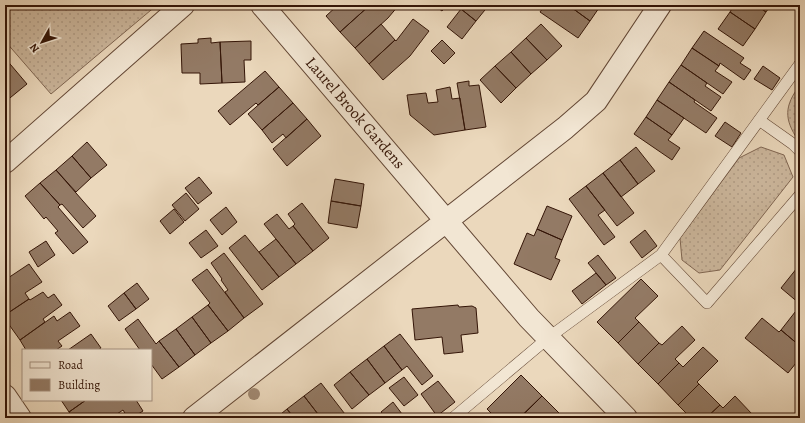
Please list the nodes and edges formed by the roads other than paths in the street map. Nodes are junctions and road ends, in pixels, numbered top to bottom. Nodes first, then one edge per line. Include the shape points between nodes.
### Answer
1 (183, 5) edge
2 (262, 5) edge
3 (660, 5) edge
4 (800, 64) edge
5 (759, 120) junction
6 (800, 151) edge
7 (5, 162) edge
8 (800, 195) edge
9 (446, 221) junction
10 (661, 254) junction
11 (548, 338) junction
12 (5, 396) edge
13 (20, 418) edge
14 (194, 418) edge
15 (453, 418) edge
16 (626, 418) edge

1 - 7 street
2 - 9 street, Laurel Brook Gardens
3 - 9 street via 596,100 565,128
4 - 5 lane
5 - 6 lane
5 - 10 lane
8 - 10 lane via 707,303
9 - 11 street, Laurel Brook Gardens
9 - 14 street
10 - 11 lane
11 - 15 lane
11 - 16 street, Laurel Brook Gardens
12 - 13 street

